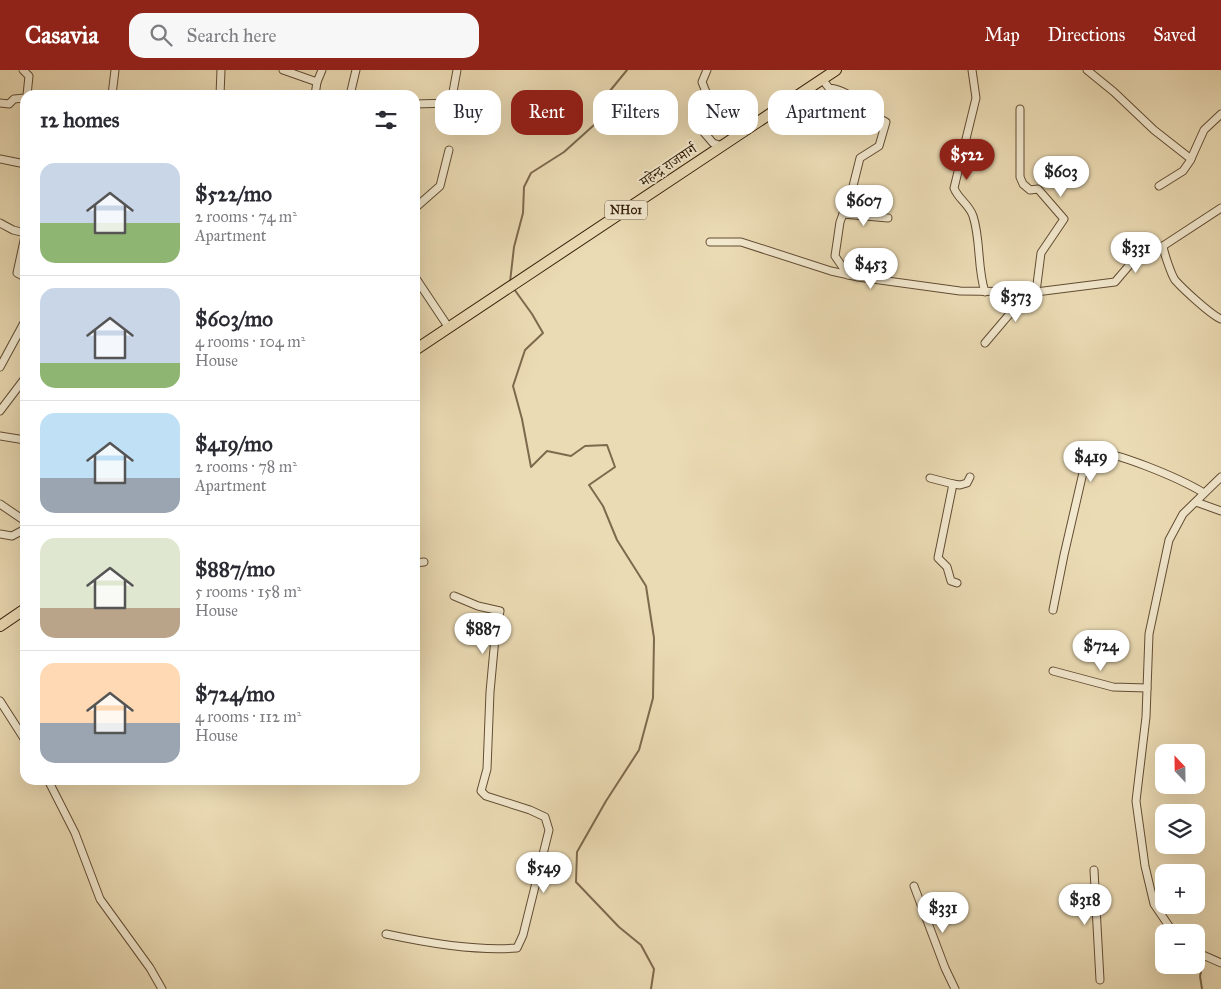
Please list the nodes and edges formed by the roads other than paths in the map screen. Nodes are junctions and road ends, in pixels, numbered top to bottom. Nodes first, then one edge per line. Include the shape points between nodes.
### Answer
1 (23, 70) edge
2 (115, 70) edge
3 (221, 70) edge
4 (282, 70) edge
5 (322, 70) edge
6 (356, 70) edge
7 (457, 70) edge
8 (707, 70) edge
9 (830, 70) edge
10 (836, 70) edge
11 (972, 70) edge
12 (1087, 70) edge
13 (822, 79) junction
14 (317, 82) junction
15 (808, 87) junction
16 (28, 90) edge
17 (113, 90) edge
18 (220, 90) edge
19 (316, 90) edge
20 (351, 90) edge
21 (20, 98) edge
22 (0, 103) edge
23 (420, 104) edge
24 (1020, 109) dead end
25 (1221, 114) edge
26 (722, 146) junction
27 (449, 150) dead end
28 (0, 159) edge
29 (1191, 159) junction
30 (20, 163) edge
31 (1159, 186) dead end
32 (420, 204) edge
33 (1221, 208) edge
34 (843, 214) junction
35 (888, 218) dead end
36 (0, 223) edge
37 (20, 232) edge
38 (710, 242) dead end
39 (1163, 246) junction
40 (20, 258) edge
41 (20, 274) edge
42 (848, 275) junction
43 (420, 284) edge
44 (985, 292) junction
45 (1036, 292) junction
46 (1221, 320) edge
47 (449, 328) junction
48 (20, 330) edge
49 (985, 343) dead end
50 (420, 347) edge
51 (0, 367) edge
52 (20, 385) edge
53 (1, 406) edge
54 (0, 436) edge
55 (20, 439) edge
56 (970, 476) dead end
57 (1221, 477) edge
58 (930, 478) dead end
59 (953, 484) junction
60 (1204, 494) junction
61 (1196, 502) junction
62 (0, 504) edge
63 (1221, 510) edge
64 (20, 516) edge
65 (20, 532) edge
66 (0, 534) edge
67 (420, 562) edge
68 (424, 562) dead end
69 (957, 583) dead end
70 (454, 596) dead end
71 (1053, 610) dead end
72 (20, 612) edge
73 (0, 626) edge
74 (1054, 671) dead end
75 (1147, 688) junction
76 (0, 701) edge
77 (20, 732) edge
78 (51, 785) edge
79 (1094, 870) dead end
80 (914, 886) dead end
81 (1168, 924) edge
82 (386, 934) dead end
83 (1205, 956) edge
84 (1221, 963) edge
85 (1100, 980) dead end
86 (162, 989) edge
87 (955, 989) edge

1 - 16 street via 29,76
2 - 17 street
3 - 18 street
4 - 14 street
5 - 14 street
6 - 20 street
7 - 23 street via 451,103
8 - 26 street via 702,82 706,92 701,129 713,143
9 - 15 street
10 - 13 highway, महेन्द्र राजमार्ग / NH01
11 - 44 street via 976,98 954,188 974,218
12 - 29 street
13 - 15 highway, महेन्द्र राजमार्ग / NH01
13 - 34 street via 828,88 840,90 858,107 886,122 879,146 860,158
14 - 19 street
15 - 26 highway, महेन्द्र राजमार्ग / NH01
21 - 22 street via 9,104
24 - 45 street via 1020,178 1030,190 1038,189 1064,220 1041,253
25 - 29 street via 1204,130
26 - 47 highway, महेन्द्र राजमार्ग / NH01
27 - 32 street via 440,186
28 - 30 street
29 - 31 street via 1182,171
33 - 39 street
34 - 35 street
34 - 42 street via 835,256
36 - 37 street
38 - 42 street via 741,242
39 - 45 street via 1138,255 1115,282
39 - 46 street via 1175,279
40 - 41 street via 17,273
42 - 44 street
43 - 47 street
44 - 45 street
45 - 49 street via 1018,303
47 - 50 highway, महेन्द्र राजमार्ग / NH01
48 - 51 street
52 - 53 street
54 - 55 street
56 - 59 street via 967,483
57 - 60 street
58 - 59 street
59 - 69 street via 938,558 947,567 951,581
60 - 61 street
60 - 71 street via 1146,466 1097,450 1088,451
61 - 63 street
61 - 75 street via 1183,514 1169,540 1149,634
62 - 64 street
65 - 66 street via 12,536
67 - 68 street
70 - 82 street via 500,611 490,692 486,769 481,791 486,796 545,817 549,830 518,948 469,947
72 - 73 highway
74 - 75 street via 1113,686
75 - 81 street via 1136,801 1154,904
76 - 77 street
78 - 86 street via 75,833 100,899
79 - 85 street
80 - 87 street
83 - 84 street

